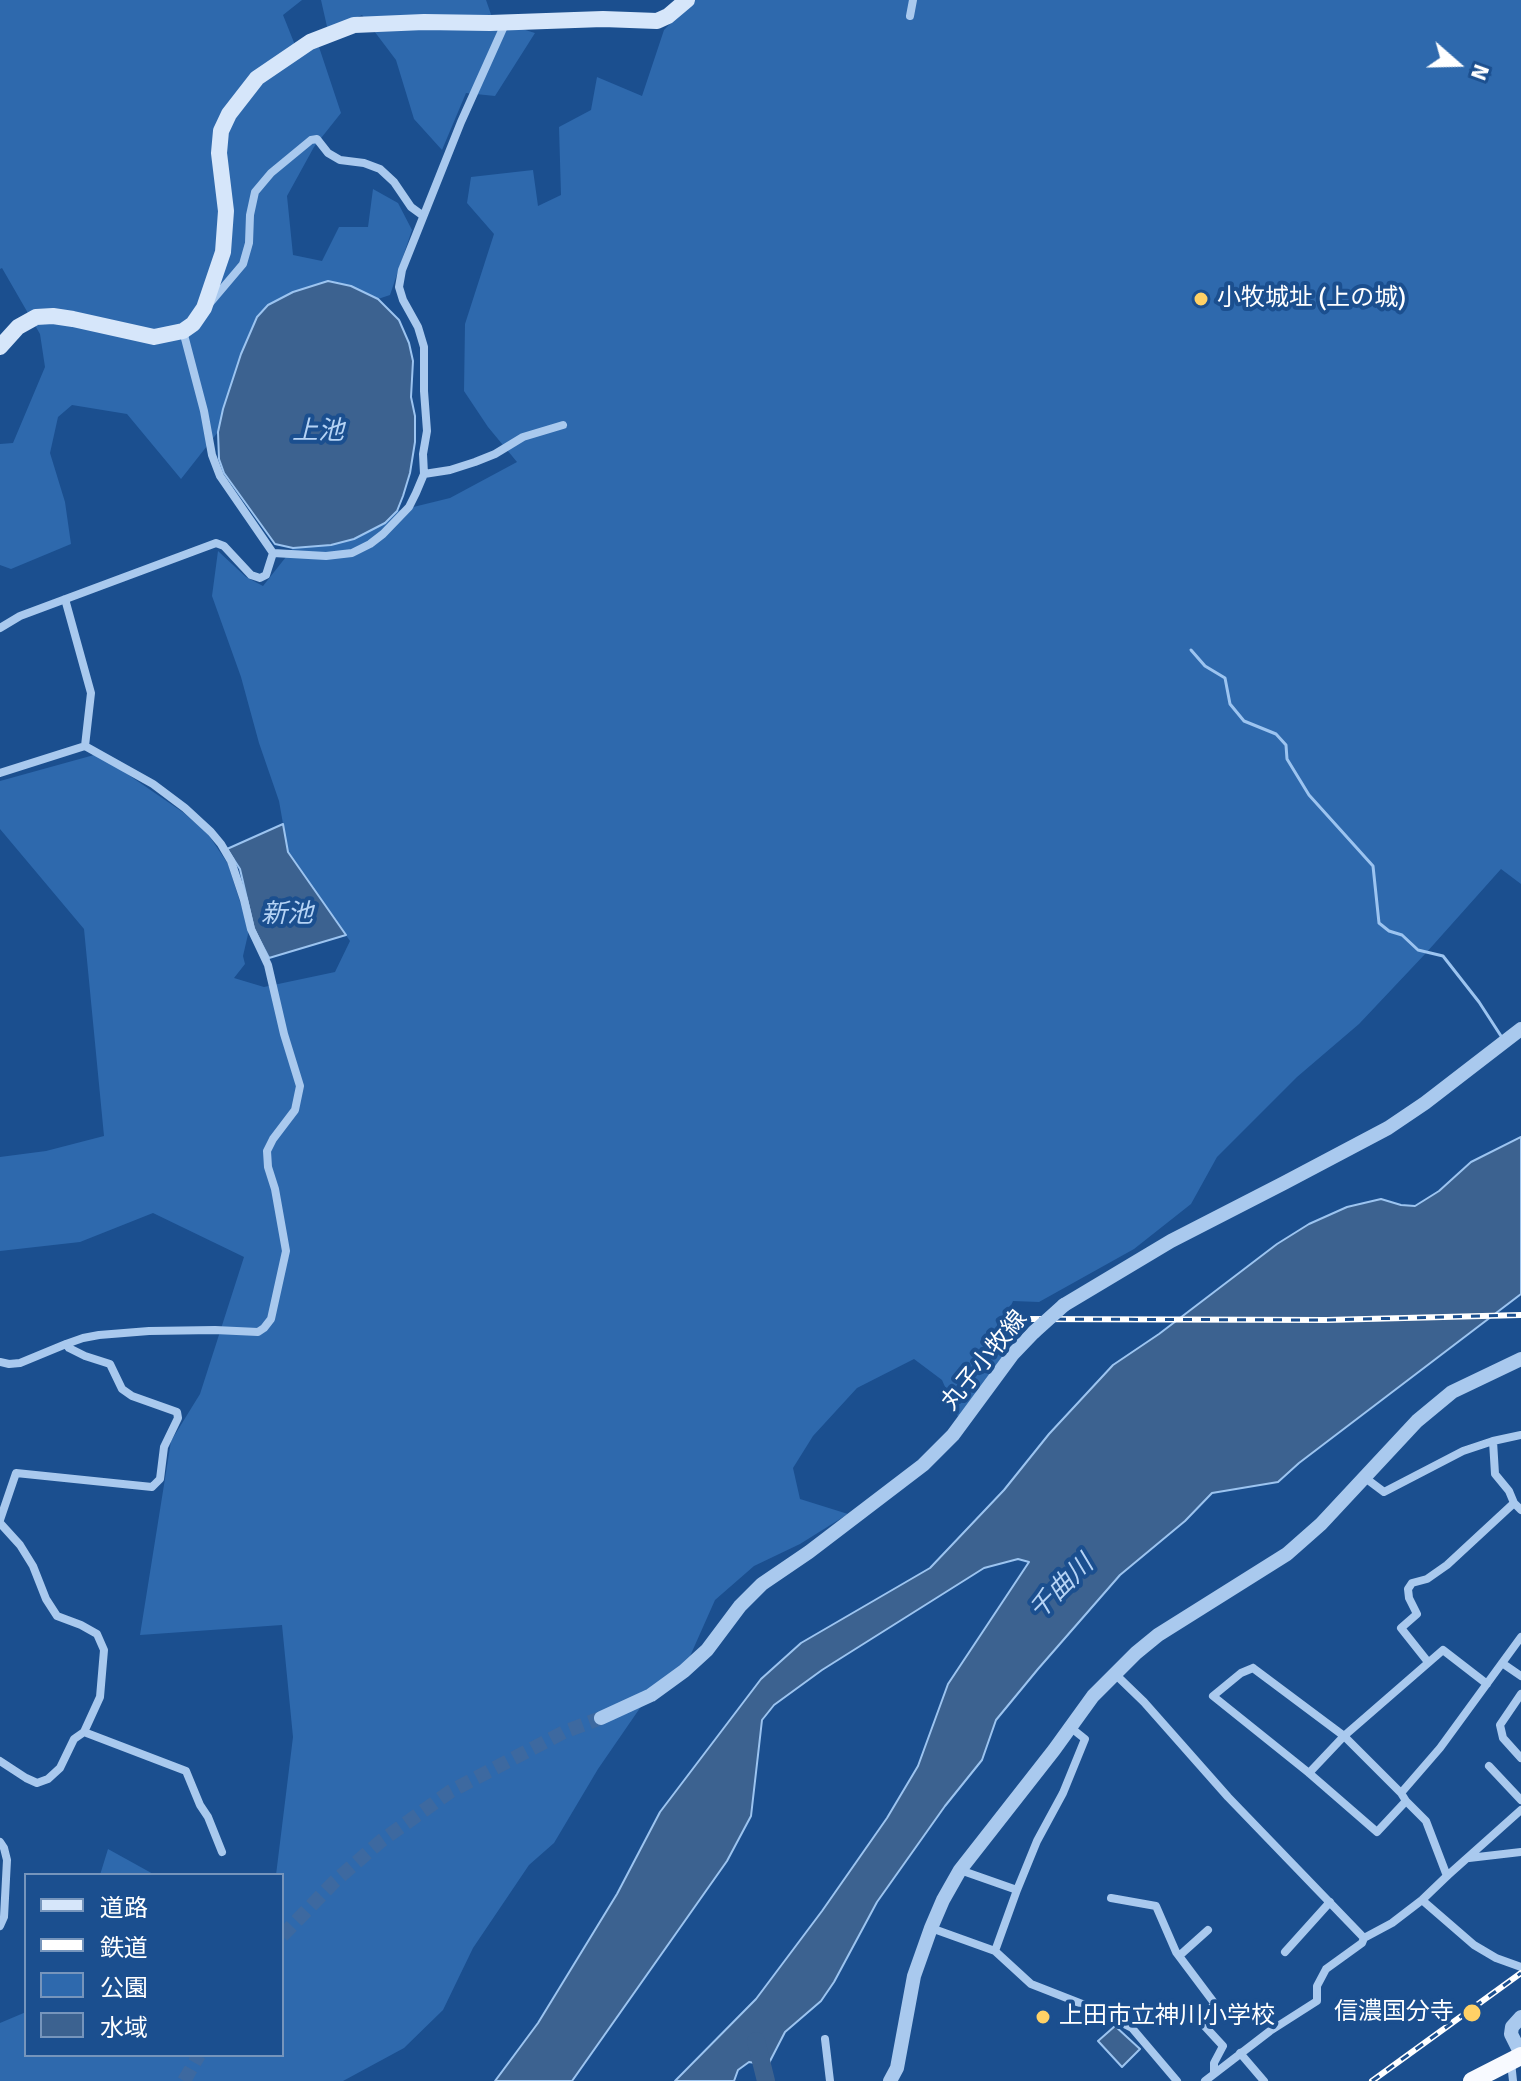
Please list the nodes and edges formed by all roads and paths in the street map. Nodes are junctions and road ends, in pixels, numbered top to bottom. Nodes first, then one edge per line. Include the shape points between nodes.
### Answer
1 (687, 0) edge
2 (913, 0) edge
3 (910, 16) dead end
4 (506, 22) junction
5 (422, 215) junction
6 (204, 308) junction
7 (183, 331) junction
8 (0, 347) edge
9 (563, 425) dead end
10 (424, 474) junction
11 (273, 553) junction
12 (65, 599) junction
13 (0, 628) edge
14 (85, 746) junction
15 (2, 771) edge
16 (1521, 1029) edge
17 (66, 1344) junction
18 (1521, 1359) edge
19 (0, 1362) edge
20 (1521, 1435) edge
21 (1493, 1441) junction
22 (1364, 1477) junction
23 (1518, 1506) edge
24 (0, 1521) edge
25 (1521, 1637) edge
26 (1428, 1662) junction
27 (1502, 1663) junction
28 (1114, 1673) junction
29 (1521, 1676) edge
30 (1487, 1684) junction
31 (1521, 1694) edge
32 (601, 1718) tunnel mouth
33 (1070, 1727) junction
34 (84, 1732) junction
35 (1344, 1736) junction
36 (1521, 1758) edge
37 (0, 1761) edge
38 (1489, 1766) dead end
39 (1309, 1773) junction
40 (1404, 1797) junction
41 (1521, 1800) edge
42 (1521, 1810) edge
43 (0, 1842) edge
44 (222, 1852) dead end
45 (1521, 1852) edge
46 (1468, 1858) junction
47 (960, 1870) junction
48 (1447, 1876) junction
49 (1017, 1890) junction
50 (1111, 1898) dead end
51 (1422, 1900) junction
52 (1330, 1902) junction
53 (0, 1926) edge
54 (931, 1928) junction
55 (1208, 1930) dead end
56 (1364, 1938) junction
57 (995, 1951) junction
58 (1285, 1952) dead end
59 (1179, 1956) junction
60 (1521, 1967) edge
61 (1521, 2017) edge
62 (825, 2039) dead end
63 (1240, 2053) junction
64 (1518, 2057) edge
65 (1214, 2072) junction
66 (830, 2081) edge
67 (890, 2081) edge
68 (1177, 2081) edge
69 (1205, 2081) edge
70 (1264, 2081) edge
71 (1472, 2081) edge
72 (1513, 2081) edge

1 - 4 main road via 657,21
2 - 3 street
4 - 5 street
4 - 6 main road via 354,25 310,42 257,78 221,131 223,252
5 - 6 street via 380,169 340,160 317,139 311,140 255,192 243,264
5 - 10 street via 399,287 424,347
6 - 7 main road
7 - 8 main road via 154,337 73,319 36,317
7 - 11 street via 220,476
9 - 10 street via 523,437 475,462
10 - 11 street via 409,507 370,544 337,556
11 - 12 street via 260,578 216,543
12 - 13 street
12 - 14 street via 91,693
14 - 15 street
14 - 17 street via 153,784 221,844 268,965 300,1086 295,1110 267,1151 286,1251 271,1319 264,1328 99,1335
16 - 32 street, 丸子小牧線, bridge via 1388,1128 1160,1247 1064,1305 1012,1355 953,1435 923,1465 762,1584 684,1671 651,1695
17 - 19 street via 20,1363
17 - 24 street via 110,1364 122,1389 132,1396 177,1412 160,1479 152,1487 16,1473
18 - 22 street via 1452,1392
20 - 21 street
21 - 22 street via 1384,1492
21 - 23 street via 1495,1474
22 - 28 street via 1287,1554 1158,1635
23 - 26 street via 1447,1565 1408,1589 1417,1614 1401,1628
24 - 34 street via 27,1555 57,1616 97,1634 104,1650 100,1697
25 - 27 street
26 - 30 street via 1443,1650
26 - 35 street
27 - 29 street
27 - 30 street
28 - 33 street
28 - 52 street
30 - 40 street
31 - 36 street via 1500,1725 1503,1738
33 - 47 street
33 - 49 street via 1085,1739
34 - 37 street via 74,1739 60,1768 37,1783
34 - 44 street via 186,1771
35 - 39 street
35 - 39 street via 1253,1668 1213,1696
35 - 40 street
38 - 41 street
39 - 40 street via 1377,1832
40 - 48 street via 1426,1821
42 - 46 street
43 - 53 street via 7,1860
45 - 46 street
46 - 48 street
47 - 49 street
47 - 54 street
48 - 51 street
49 - 57 street
50 - 59 street via 1156,1906
51 - 56 street
51 - 60 street via 1474,1945
52 - 56 street
52 - 58 street
54 - 57 street
54 - 67 street
55 - 59 street
56 - 63 street via 1326,1969 1317,1986 1317,2001
57 - 68 street via 1031,1984 1132,2028
59 - 65 street via 1215,2004 1199,2020 1223,2046
61 - 64 street via 1511,2034
62 - 66 street
63 - 65 street
63 - 70 street
64 - 71 highway
64 - 72 street
65 - 69 street

